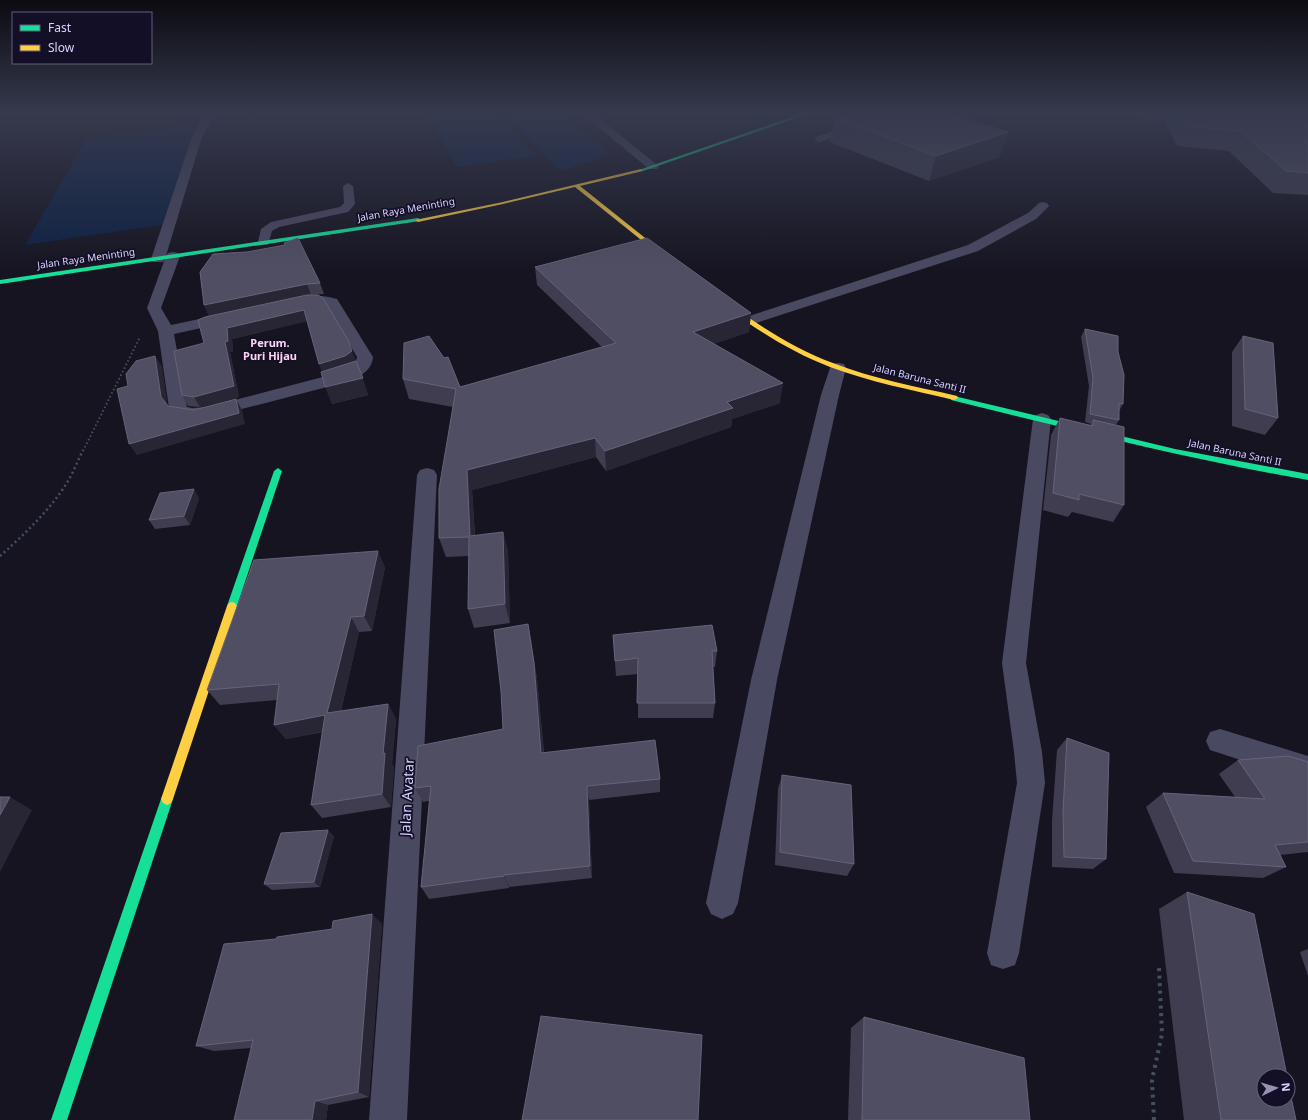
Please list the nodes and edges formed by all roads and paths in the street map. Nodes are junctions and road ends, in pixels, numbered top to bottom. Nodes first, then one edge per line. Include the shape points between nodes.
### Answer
1 (189, 166) edge
2 (653, 167) edge
3 (348, 186) dead end
4 (577, 186) junction
5 (1043, 206) dead end
6 (264, 242) junction
7 (165, 258) junction
8 (675, 264) edge
9 (0, 282) edge
10 (718, 297) edge
11 (281, 306) edge
12 (154, 308) junction
13 (243, 314) edge
14 (748, 321) junction
15 (166, 331) junction
16 (838, 368) junction
17 (1042, 419) junction
18 (278, 471) dead end
19 (426, 475) dead end
20 (1308, 477) edge
21 (0, 556) edge
22 (1220, 741) dead end
23 (1308, 769) edge
24 (722, 903) dead end
25 (1003, 953) dead end
26 (1159, 968) dead end
27 (59, 1120) edge
28 (388, 1120) edge
29 (1154, 1120) edge

1 - 7 street
2 - 4 main road, Jalan Raya Meninting
3 - 6 lane via 350,204 344,210 275,224 267,229
4 - 6 main road, Jalan Raya Meninting via 422,219
4 - 8 main road
5 - 14 street via 1032,216 973,248
6 - 7 main road, Jalan Raya Meninting
7 - 9 main road, Jalan Raya Meninting
7 - 12 street
10 - 14 main road, Jalan Baruna Santi II
11 - 15 street via 318,299 332,302 364,356 365,363 356,372 344,377 208,412 191,414 178,408
12 - 15 street
12 - 21 path via 68,480 37,521
13 - 15 street
14 - 16 main road, Jalan Baruna Santi II via 782,342
16 - 17 main road, Jalan Baruna Santi II
16 - 24 street via 764,680
17 - 20 main road, Jalan Baruna Santi II via 1250,467
17 - 25 street via 1014,663 1031,783
18 - 27 main road
19 - 28 street, Jalan Avatar
22 - 23 street
26 - 29 path via 1162,1034 1152,1080

